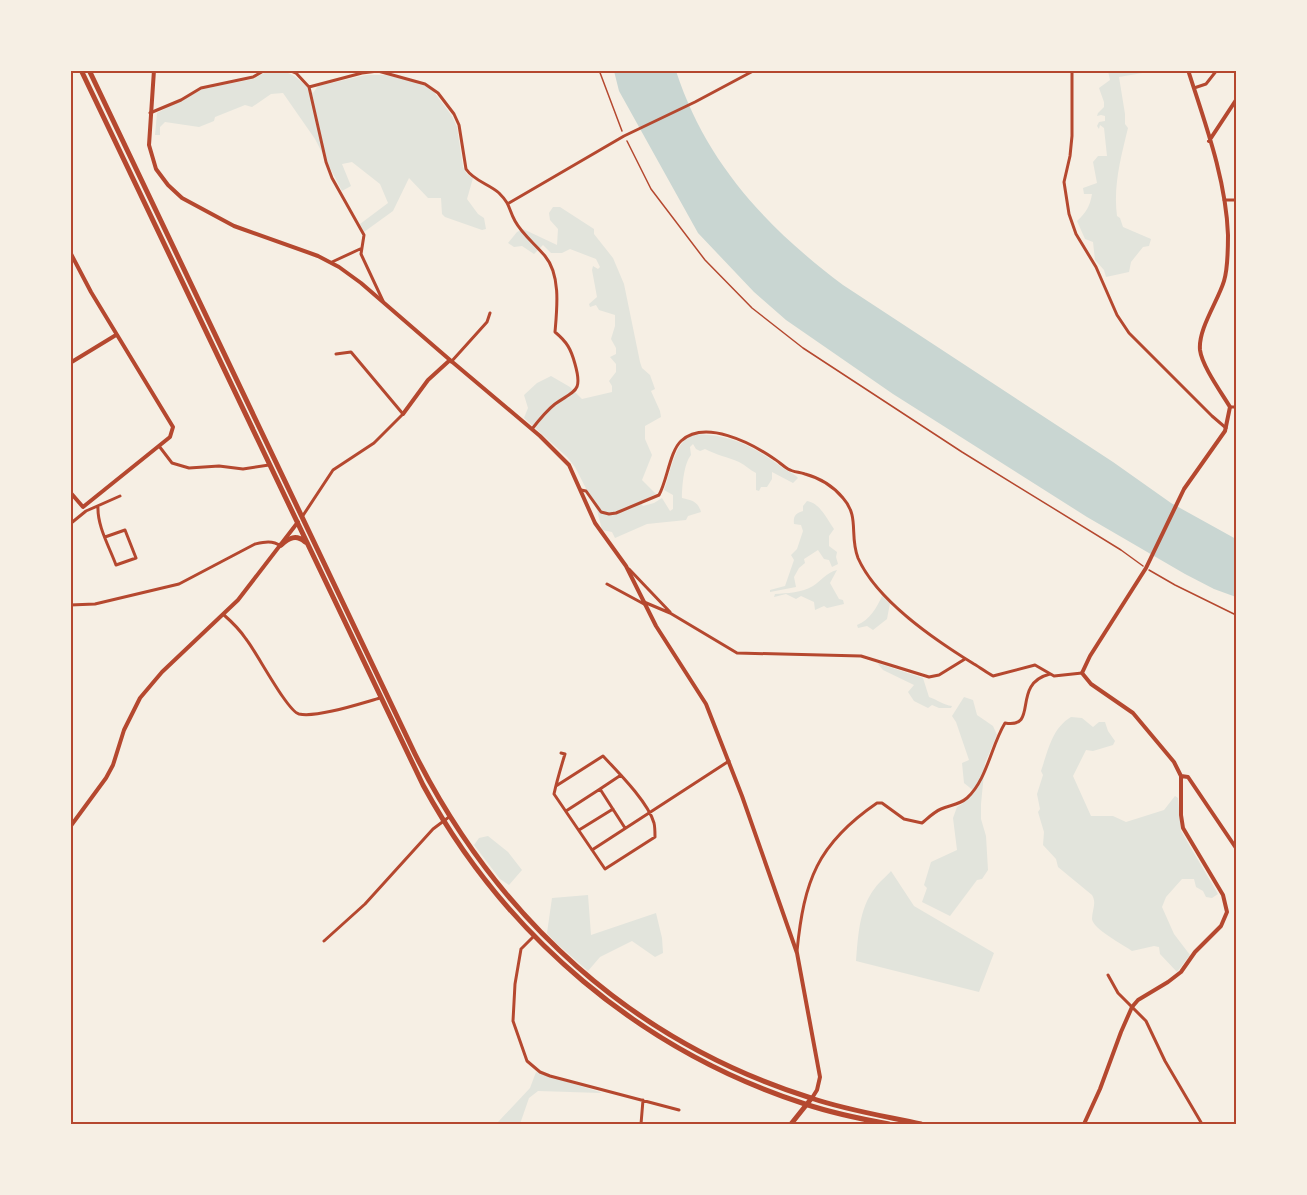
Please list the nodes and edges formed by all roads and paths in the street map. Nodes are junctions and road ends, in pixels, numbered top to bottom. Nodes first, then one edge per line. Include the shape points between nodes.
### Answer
1 (81, 70) edge
2 (89, 70) edge
3 (154, 70) edge
4 (265, 70) edge
5 (289, 70) edge
6 (599, 70) edge
7 (755, 70) edge
8 (1072, 70) edge
9 (1188, 70) edge
10 (1216, 70) edge
11 (309, 87) junction
12 (1194, 88) junction
13 (1236, 100) edge
14 (150, 113) junction
15 (624, 136) junction
16 (1209, 141) junction
17 (1224, 200) junction
18 (1236, 200) edge
19 (509, 203) junction
20 (360, 249) junction
21 (70, 252) edge
22 (331, 263) junction
23 (384, 302) junction
24 (490, 313) dead end
25 (116, 335) junction
26 (336, 354) dead end
27 (451, 361) junction
28 (70, 363) edge
29 (1230, 406) junction
30 (1236, 406) edge
31 (402, 414) junction
32 (1227, 428) junction
33 (532, 429) junction
34 (159, 446) junction
35 (277, 464) junction
36 (270, 465) junction
37 (581, 490) junction
38 (70, 492) edge
39 (120, 496) dead end
40 (98, 506) junction
41 (84, 509) junction
42 (302, 517) junction
43 (70, 524) edge
44 (297, 524) junction
45 (105, 537) junction
46 (306, 543) junction
47 (281, 545) junction
48 (626, 566) junction
49 (1146, 567) junction
50 (607, 584) dead end
51 (643, 603) junction
52 (70, 605) edge
53 (671, 614) junction
54 (224, 615) junction
55 (1236, 615) edge
56 (965, 658) junction
57 (1082, 673) junction
58 (1050, 674) junction
59 (387, 696) junction
60 (380, 698) junction
61 (561, 753) dead end
62 (729, 761) junction
63 (621, 775) junction
64 (1181, 776) junction
65 (556, 786) junction
66 (600, 789) junction
67 (613, 809) junction
68 (565, 811) junction
69 (649, 812) junction
70 (449, 817) junction
71 (443, 820) junction
72 (70, 827) edge
73 (625, 828) junction
74 (578, 830) junction
75 (1236, 848) edge
76 (592, 850) junction
77 (533, 937) junction
78 (324, 941) dead end
79 (797, 953) junction
80 (1108, 975) dead end
81 (1132, 1007) junction
82 (811, 1099) junction
83 (643, 1100) junction
84 (806, 1105) junction
85 (679, 1110) dead end
86 (856, 1121) edge
87 (641, 1125) edge
88 (791, 1125) edge
89 (889, 1125) edge
90 (921, 1125) edge
91 (1084, 1125) edge
92 (1202, 1125) edge

1 - 36 main road
2 - 35 main road
3 - 14 street
4 - 14 street via 253,77 201,88
5 - 11 street
6 - 15 path
7 - 15 street
8 - 32 street via 1072,136 1064,182 1076,234 1129,333
9 - 12 street
10 - 12 street via 1206,84
11 - 19 street via 378,71 433,88 459,126 466,169
11 - 20 street via 326,162 364,235
12 - 16 street
13 - 16 street
14 - 22 street via 148,145 156,170 182,198 234,226
15 - 19 street
15 - 49 path via 651,189 705,260 752,308 813,355
16 - 17 street
17 - 18 street
17 - 29 street via 1228,237 1225,276 1200,348
19 - 33 street via 514,221 552,268 557,309 555,332 570,348 579,378 573,394 546,411
20 - 22 street
20 - 23 street
21 - 25 street
22 - 23 street
23 - 27 street
24 - 27 street via 487,322
25 - 28 street
25 - 34 street via 171,423 172,432
26 - 31 street via 351,352
27 - 31 street via 428,380
27 - 33 street
29 - 30 street
29 - 32 street
31 - 42 street via 374,443 333,470
32 - 49 street via 1190,479
33 - 37 street via 569,465
34 - 36 street via 172,463 189,468
34 - 41 street
35 - 36 street
35 - 42 main road
36 - 44 main road
37 - 48 street via 595,523
37 - 56 street via 586,491 601,512 616,513 659,495 677,447 688,436 709,432 737,438 787,468 819,479 835,490 851,507 856,552 884,596 927,633
38 - 41 street
39 - 40 street
40 - 41 street
40 - 45 street
41 - 43 street
42 - 44 street
42 - 59 main road
44 - 46 main road
44 - 47 street
45 - 45 street via 125,530 136,558 116,565
46 - 47 main road via 297,537
46 - 60 main road
47 - 52 street via 255,544 179,584 94,604
47 - 54 street
48 - 51 street
48 - 53 street
49 - 55 path
49 - 57 street
50 - 51 street
51 - 53 street
51 - 62 street via 706,704
53 - 56 street via 744,654 861,656 929,677
54 - 60 street via 246,638 293,711 323,712
54 - 72 street via 162,672 140,698 106,778
56 - 58 street via 993,676 1035,665
57 - 58 street
57 - 64 street via 1091,684 1133,713
58 - 79 street via 1031,684 1020,722 1005,723 969,797 922,823 904,819 877,802 831,842 819,860 806,896
59 - 60 street
59 - 70 main road
60 - 71 main road
61 - 65 street via 565,754
62 - 69 street
62 - 79 street
63 - 65 street via 603,756
63 - 66 street
63 - 69 street
64 - 75 street via 1192,782
64 - 81 street via 1183,828 1223,895 1227,912 1221,926 1180,972
65 - 68 street via 554,794
66 - 67 street
66 - 68 street
67 - 73 street
67 - 74 street
68 - 74 street
69 - 73 street
69 - 76 street via 655,824 655,837 604,869
70 - 71 street
70 - 82 main road via 508,898 599,986 686,1045
71 - 77 main road via 472,864
71 - 78 street via 365,904
73 - 76 street
74 - 76 street
77 - 83 street via 521,949 513,1021 527,1061 550,1076
77 - 84 main road via 587,985 655,1035 741,1080
79 - 82 street via 820,1077
80 - 81 street
81 - 91 street
81 - 92 street via 1146,1022
82 - 84 main road
82 - 90 main road
83 - 85 street
83 - 87 street
84 - 86 main road
84 - 88 main road
86 - 89 main road

